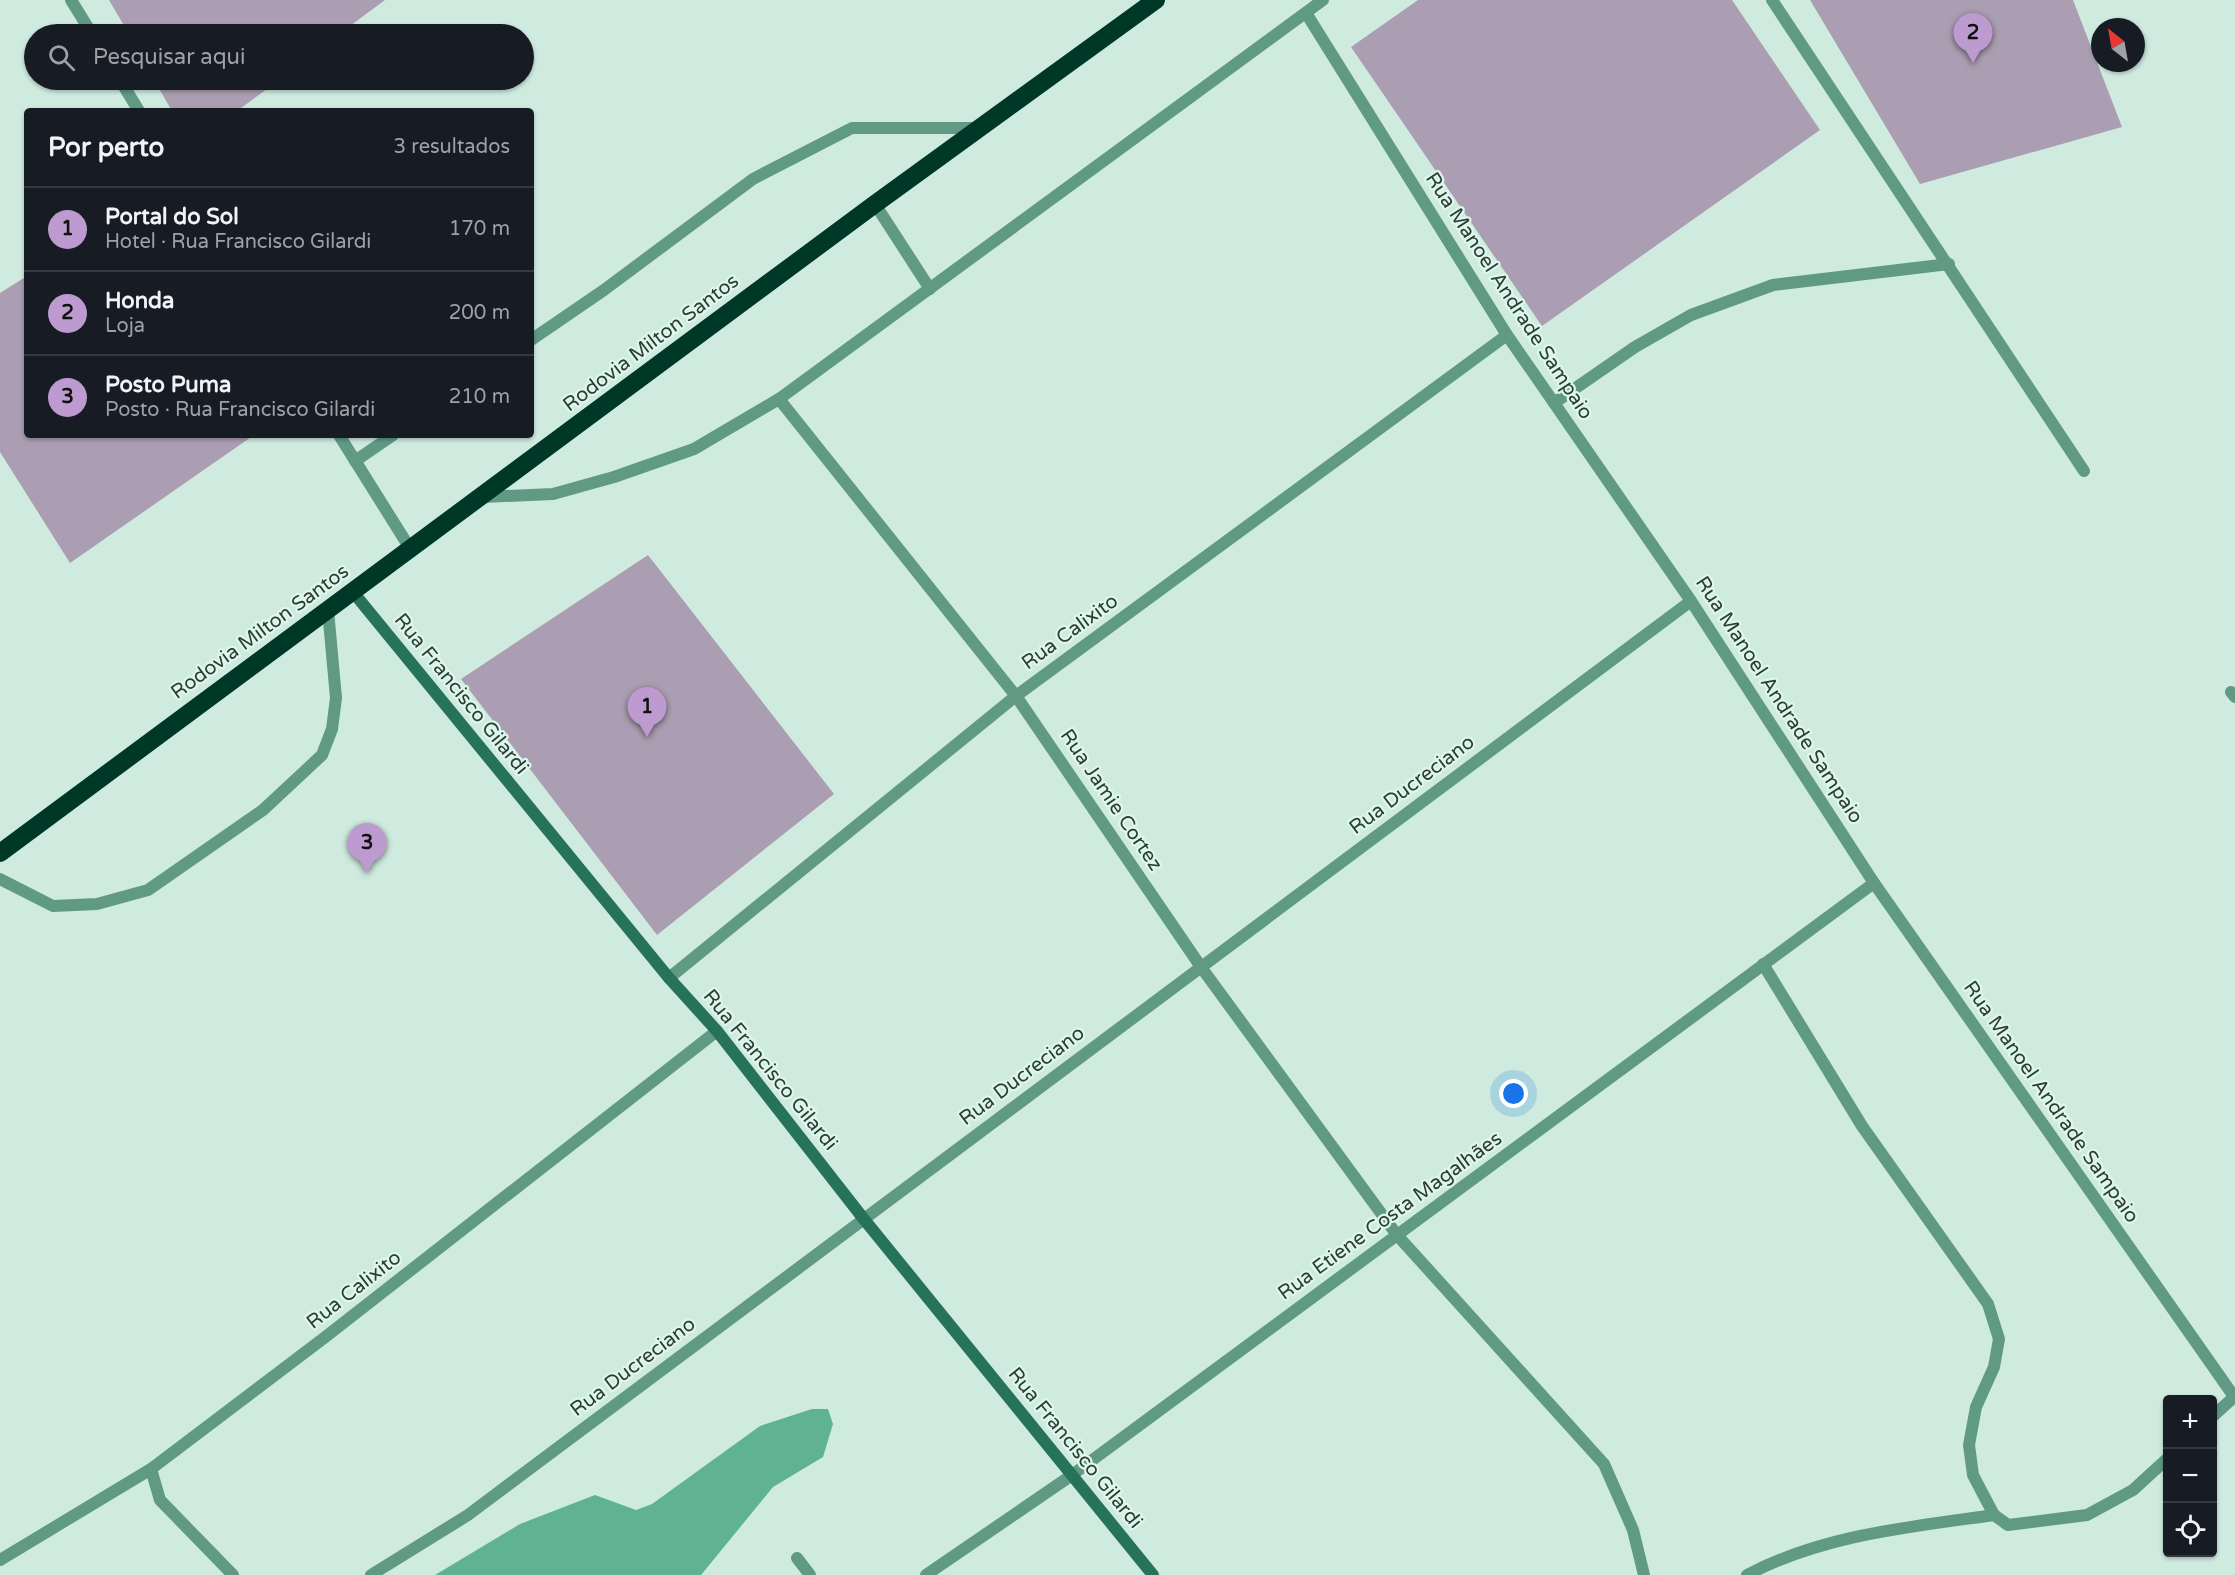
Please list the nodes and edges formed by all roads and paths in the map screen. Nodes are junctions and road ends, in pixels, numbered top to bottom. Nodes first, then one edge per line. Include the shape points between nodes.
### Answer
1 (70, 0) edge
2 (1156, 0) edge
3 (1323, 0) edge
4 (1772, 0) edge
5 (1306, 13) junction
6 (86, 24) edge
7 (126, 90) edge
8 (137, 108) edge
9 (980, 128) junction
10 (875, 204) junction
11 (1948, 264) junction
12 (930, 289) junction
13 (1507, 334) junction
14 (534, 338) edge
15 (779, 399) junction
16 (1554, 403) junction
17 (341, 438) edge
18 (389, 438) edge
19 (355, 461) junction
20 (2084, 471) dead end
21 (483, 497) junction
22 (411, 550) junction
23 (353, 592) junction
24 (1691, 601) junction
25 (328, 610) junction
26 (1017, 696) junction
27 (0, 853) edge
28 (0, 879) edge
29 (1874, 883) junction
30 (1763, 964) junction
31 (1201, 967) junction
32 (669, 978) junction
33 (717, 1031) junction
34 (864, 1218) junction
35 (1397, 1235) junction
36 (2235, 1398) edge
37 (2217, 1413) edge
38 (2163, 1463) edge
39 (151, 1469) junction
40 (1071, 1475) junction
41 (1994, 1515) junction
42 (797, 1558) dead end
43 (0, 1560) edge
44 (233, 1575) edge
45 (371, 1575) edge
46 (810, 1575) edge
47 (926, 1575) edge
48 (1152, 1575) edge
49 (1644, 1575) edge
50 (1747, 1575) edge

1 - 6 street
2 - 9 highway, Rodovia Milton Santos
3 - 5 street
4 - 11 street
5 - 12 street
5 - 13 street, Rua Manoel Andrade Sampaio
7 - 8 street
9 - 10 highway, Rodovia Milton Santos
9 - 14 street via 852,128 753,179
10 - 12 street
10 - 21 highway, Rodovia Milton Santos
11 - 16 street via 1773,285 1691,315 1635,347
11 - 20 street
12 - 15 street
13 - 16 street, Rua Manoel Andrade Sampaio
13 - 26 street, Rua Calixito
15 - 21 street via 694,449 614,477 553,494
15 - 26 street, Rua Jamie Cortez
16 - 24 street, Rua Manoel Andrade Sampaio
17 - 19 street
18 - 19 street
19 - 22 street
21 - 22 highway, Rodovia Milton Santos
22 - 23 highway, Rodovia Milton Santos
23 - 25 highway, Rodovia Milton Santos
23 - 32 street, Rua Francisco Gilardi
24 - 29 street, Rua Manoel Andrade Sampaio
24 - 31 street, Rua Ducreciano
25 - 27 highway, Rodovia Milton Santos
25 - 28 street via 336,698 332,729 322,755 264,810 148,890 97,904 52,906
26 - 31 street, Rua Jamie Cortez
26 - 32 street, Rua Calixito
29 - 30 street, Rua Etiene Costa Magalhães
29 - 36 street, Rua Manoel Andrade Sampaio
30 - 35 street, Rua Etiene Costa Magalhães
30 - 41 street via 1862,1126 1988,1304 1999,1339 1994,1367 1976,1407 1969,1445 1973,1474
31 - 34 street, Rua Ducreciano
31 - 35 street, Rua Jamie Cortez
32 - 33 street, Rua Francisco Gilardi
33 - 34 street, Rua Francisco Gilardi
33 - 39 street, Rua Calixito
34 - 40 street, Rua Francisco Gilardi
34 - 45 street, Rua Ducreciano via 468,1515
35 - 40 street, Rua Etiene Costa Magalhães
35 - 49 street, Rua Jamie Cortez via 1604,1464 1634,1530
36 - 37 street
38 - 41 street via 2133,1490 2087,1515 2007,1525
39 - 43 street, Rua Calixito
39 - 44 street via 160,1500
40 - 47 street, Rua Etiene Costa Magalhães
40 - 48 street, Rua Francisco Gilardi
41 - 50 street via 1824,1543
42 - 46 street

